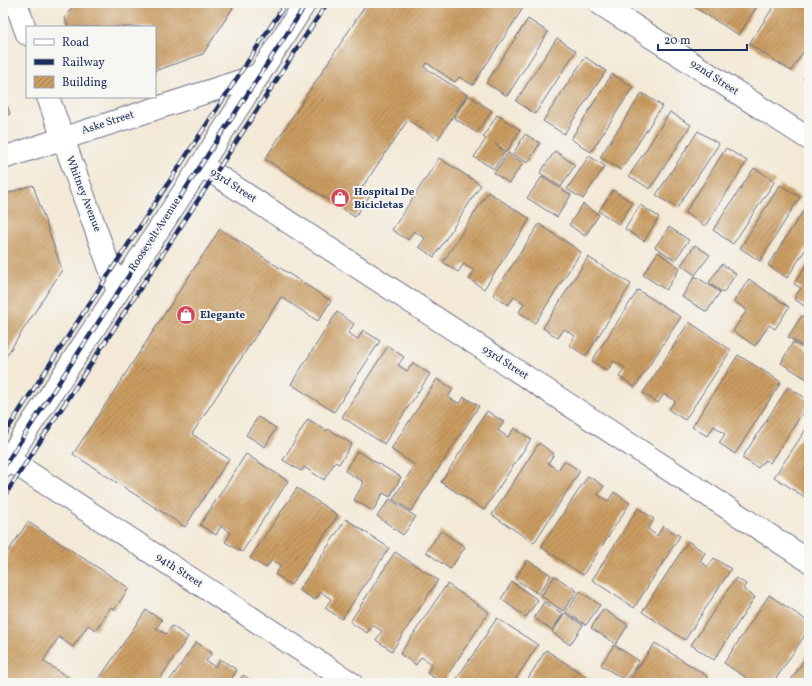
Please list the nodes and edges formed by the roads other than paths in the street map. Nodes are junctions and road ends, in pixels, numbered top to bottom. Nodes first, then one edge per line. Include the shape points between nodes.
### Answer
1 (16, 3) edge
2 (305, 3) edge
3 (599, 3) edge
4 (26, 31) edge
5 (259, 75) junction
6 (48, 98) edge
7 (62, 138) junction
8 (809, 139) edge
9 (3, 158) edge
10 (201, 165) junction
11 (118, 291) junction
12 (6, 463) edge
13 (809, 560) edge
14 (351, 683) edge

1 - 4 street
2 - 5 street, Roosevelt Avenue
3 - 8 street, 92nd Street
5 - 7 street, Aske Street
5 - 10 street, Roosevelt Avenue
6 - 7 street, Whitney Avenue
7 - 9 street, Aske Street
7 - 11 street, Whitney Avenue
10 - 11 street, Roosevelt Avenue
10 - 13 street, 93rd Street
11 - 12 street, Roosevelt Avenue
12 - 14 street, 94th Street

